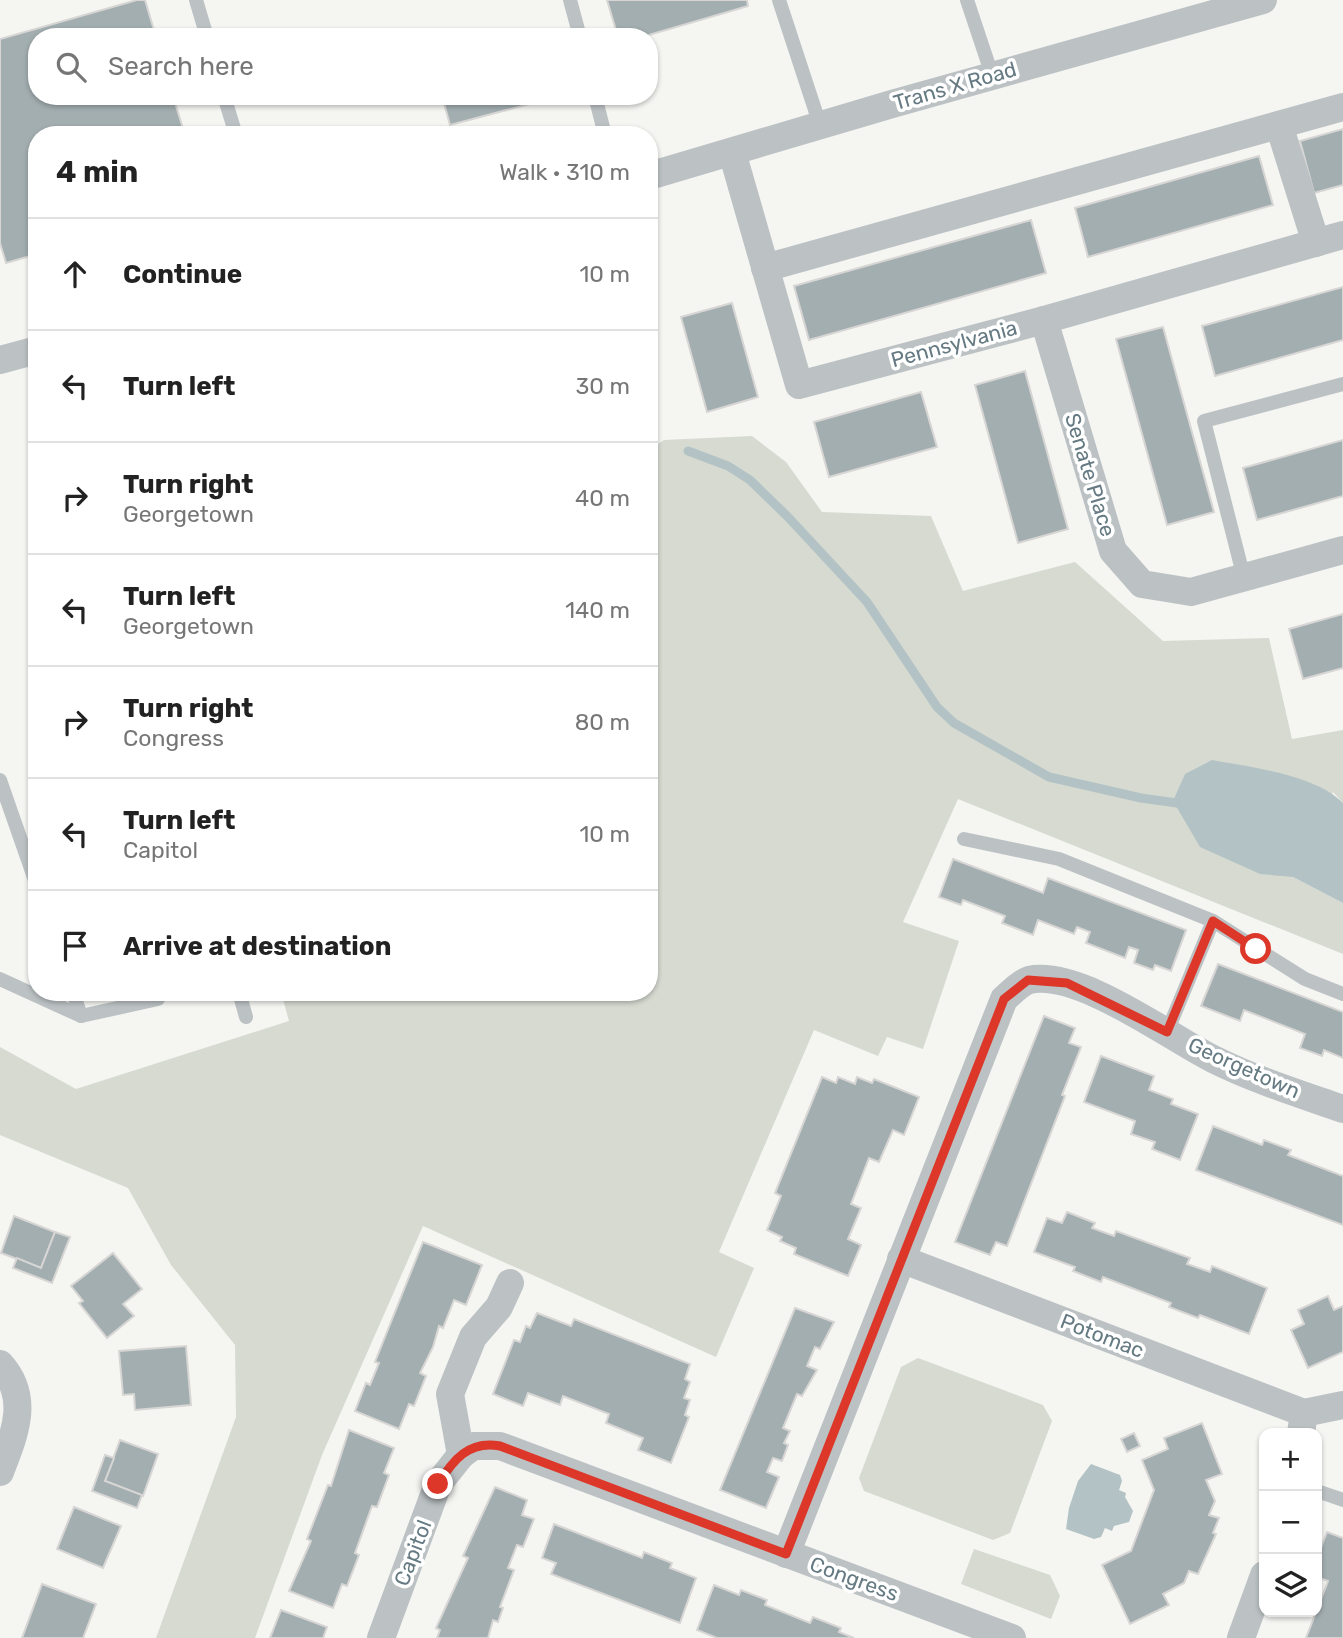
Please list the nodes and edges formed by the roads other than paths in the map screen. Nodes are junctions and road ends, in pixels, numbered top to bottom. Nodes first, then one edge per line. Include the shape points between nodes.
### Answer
1 (196, 0) edge
2 (570, 0) edge
3 (779, 0) edge
4 (967, 0) edge
5 (1262, 0) edge
6 (204, 28) edge
7 (578, 28) edge
8 (992, 75) junction
9 (227, 105) edge
10 (597, 105) edge
11 (1343, 107) edge
12 (820, 125) junction
13 (1279, 125) junction
14 (233, 126) edge
15 (603, 126) edge
16 (732, 152) junction
17 (658, 173) edge
18 (1343, 235) edge
19 (1316, 243) junction
20 (765, 268) junction
21 (1044, 320) junction
22 (28, 352) edge
23 (0, 360) edge
24 (1343, 384) edge
25 (1343, 550) edge
26 (1244, 578) junction
27 (0, 780) edge
28 (964, 839) dead end
29 (28, 860) edge
30 (1213, 921) junction
31 (0, 979) edge
32 (28, 992) edge
33 (1343, 994) edge
34 (49, 1001) edge
35 (76, 1001) edge
36 (149, 1001) edge
37 (242, 1001) edge
38 (82, 1016) junction
39 (246, 1017) dead end
40 (1167, 1032) junction
41 (1343, 1109) edge
42 (901, 1259) junction
43 (510, 1283) dead end
44 (0, 1364) edge
45 (1343, 1405) edge
46 (1302, 1423) edge
47 (461, 1455) junction
48 (0, 1472) edge
49 (1322, 1493) edge
50 (1343, 1500) edge
51 (786, 1554) junction
52 (1259, 1588) edge
53 (381, 1638) edge
54 (1012, 1638) edge
55 (1241, 1638) edge

1 - 6 lane
2 - 7 lane
3 - 12 lane
4 - 8 lane
5 - 8 street, Trans X Road
8 - 12 street, Trans X Road
9 - 14 lane
10 - 15 lane
11 - 13 street
12 - 16 street, Trans X Road
13 - 19 street
13 - 20 street
16 - 17 street, Trans X Road
16 - 20 street, Pennsylvania
18 - 19 street, Pennsylvania
19 - 21 street, Pennsylvania
20 - 21 street, Pennsylvania via 799,385
21 - 26 street, Senate Place via 1113,551 1142,584 1191,592
22 - 23 street
24 - 26 lane via 1203,421
25 - 26 street, Senate Place
27 - 29 lane
28 - 30 lane via 1059,859
30 - 33 lane via 1305,979
30 - 40 lane
31 - 32 lane
34 - 38 lane
35 - 38 lane
36 - 38 lane
37 - 39 lane
40 - 41 street, Georgetown via 1213,1059
40 - 42 street, Georgetown via 1067,983 1028,980 1014,990 1004,999
42 - 46 street, Potomac
42 - 51 street, Georgetown
43 - 47 street via 499,1307 473,1337 450,1394
44 - 48 street via 15,1388 19,1412
45 - 46 street, Potomac
47 - 51 street, Congress via 473,1446 500,1446
47 - 53 street, Capitol via 438,1484
49 - 50 lane
51 - 54 street, Congress
52 - 55 street

